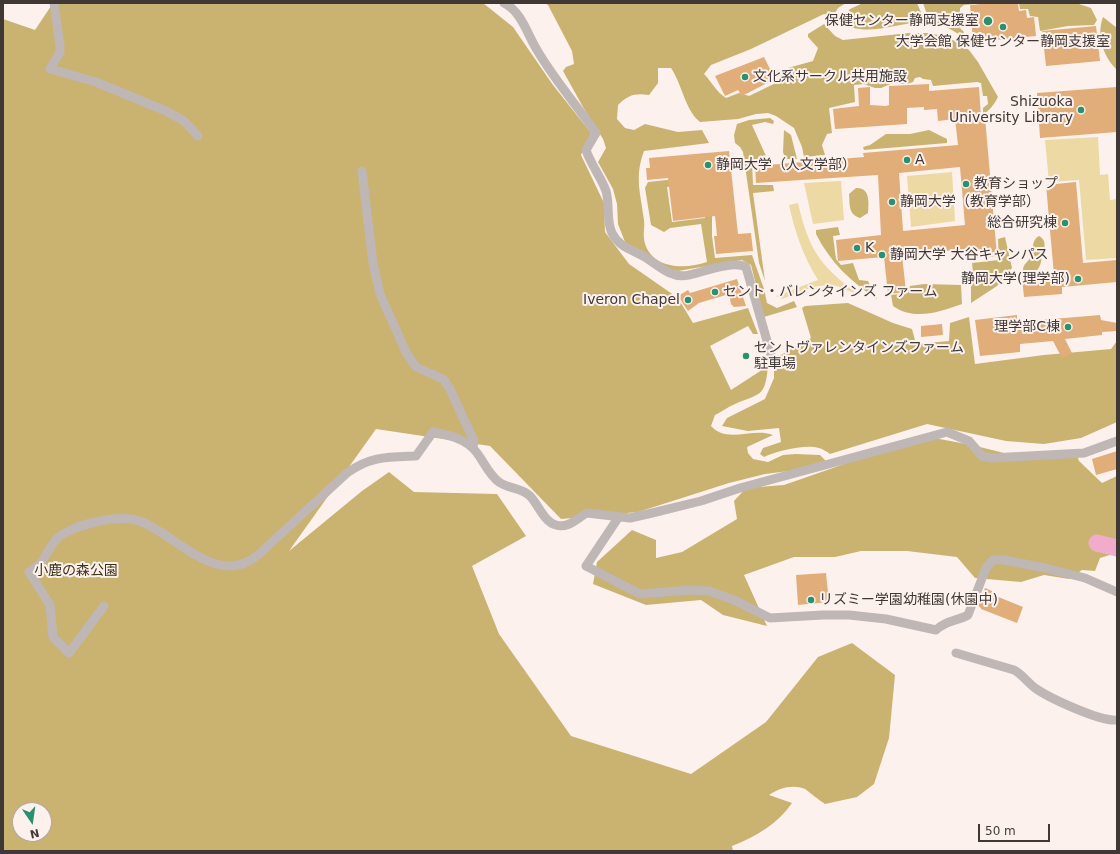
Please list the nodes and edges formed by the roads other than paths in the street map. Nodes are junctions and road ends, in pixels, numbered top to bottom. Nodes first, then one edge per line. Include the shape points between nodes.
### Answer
1 (54, 3) edge
2 (504, 3) edge
3 (198, 136) dead end
4 (362, 171) dead end
5 (771, 355) dead end
6 (1117, 441) edge
7 (473, 448) junction
8 (618, 518) junction
9 (1117, 592) edge
10 (104, 606) dead end
11 (956, 653) dead end
12 (1117, 720) edge

1 - 3 street via 60,52 50,69 96,82 166,111 184,121
2 - 5 street via 517,15 537,50 596,133 586,150 606,193 613,235 624,248 671,274 684,276 732,264 746,267
4 - 7 street via 373,263 380,294 406,352 416,367 443,380 449,387 474,441
6 - 8 street via 1084,453 992,458 982,456 968,441 947,432 701,501 630,518
7 - 8 street via 500,483 524,490 550,522 556,525 573,523 586,513
7 - 10 street via 451,435 433,432 416,456 379,457 360,463 258,555 235,567 212,564 142,522 128,518 106,520 62,534 52,543 42,561 29,572 50,605 52,637 69,653
8 - 9 street via 586,566 640,594 709,591 770,618 849,615 886,618 936,630 944,622 968,615 986,568 994,560 1053,570 1091,580
11 - 12 street via 1014,670 1047,695 1095,716 1109,721

